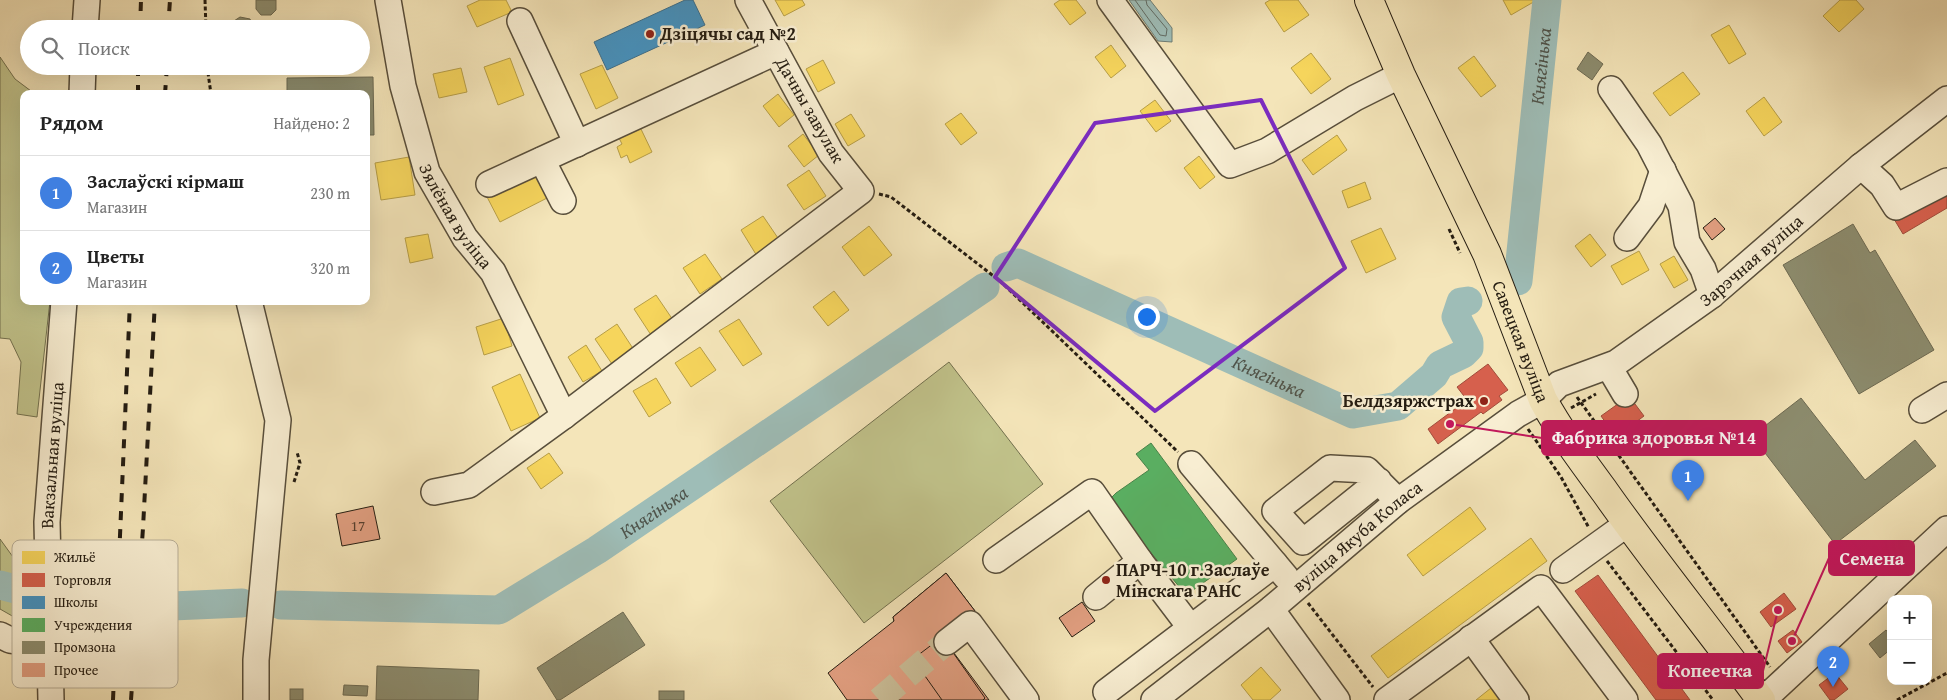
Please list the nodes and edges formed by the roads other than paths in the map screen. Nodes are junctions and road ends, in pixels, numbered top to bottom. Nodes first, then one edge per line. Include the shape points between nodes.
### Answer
1 (87, 0) edge
2 (388, 0) edge
3 (748, 0) edge
4 (1110, 0) edge
5 (1369, 0) edge
6 (86, 20) edge
7 (520, 21) dead end
8 (776, 52) junction
9 (83, 75) edge
10 (1401, 75) junction
11 (1610, 89) dead end
12 (82, 90) edge
13 (1947, 99) edge
14 (577, 144) junction
15 (542, 160) junction
16 (1861, 166) junction
17 (1663, 170) junction
18 (1947, 181) edge
19 (489, 184) dead end
20 (564, 201) dead end
21 (1627, 238) dead end
22 (1712, 295) junction
23 (64, 305) edge
24 (249, 305) edge
25 (1609, 367) junction
26 (1551, 392) junction
27 (1625, 394) dead end
28 (1947, 395) edge
29 (1922, 410) dead end
30 (564, 416) junction
31 (1191, 464) road end
32 (1379, 481) dead end
33 (434, 492) dead end
34 (1398, 501) junction
35 (1628, 524) junction
36 (1947, 529) edge
37 (47, 540) edge
38 (996, 560) dead end
39 (1140, 561) junction
40 (1275, 564) junction
41 (1563, 570) dead end
42 (1295, 588) junction
43 (1096, 597) dead end
44 (1271, 608) junction
45 (1190, 628) junction
46 (0, 635) edge
47 (1472, 638) junction
48 (12, 640) edge
49 (948, 642) tunnel mouth
50 (1106, 692) dead end
51 (1380, 694) edge
52 (1769, 695) edge
53 (256, 700) edge
54 (1026, 700) edge
55 (1154, 700) edge
56 (1338, 700) edge
57 (1516, 700) edge
58 (1625, 700) edge

1 - 6 street
2 - 30 street, Зялёная вуліца via 403,86 427,172 465,238 493,272
3 - 8 street, Дачны завулак
4 - 10 street via 1230,165 1267,151
5 - 10 main road, Савецкая вуліца
7 - 14 street
8 - 14 street
8 - 30 street, Дачны завулак via 831,153 862,191
9 - 12 street
10 - 26 main road, Савецкая вуліца
11 - 17 street via 1649,144
13 - 16 street, Зарэчная вуліца
14 - 15 street
15 - 19 street
15 - 20 street
16 - 18 street via 1882,185 1896,207
16 - 22 street, Зарэчная вуліца
17 - 21 street via 1651,206
17 - 22 street via 1681,206 1688,242 1703,269
22 - 25 street, Зарэчная вуліца
23 - 37 street, Вакзальная вуліца
24 - 53 street via 278,420 256,660
25 - 26 street, Зарэчная вуліца
25 - 27 street
26 - 34 street, вуліца Якуба Коласа
26 - 35 main road, Савецкая вуліца via 1560,430
28 - 29 street
30 - 33 street via 469,485
31 - 40 street
32 - 34 street
34 - 42 street, вуліца Якуба Коласа
35 - 41 street
35 - 52 main road, Савецкая вуліца via 1724,648
36 - 52 street
38 - 39 street via 1092,492
39 - 43 street
39 - 45 street
40 - 42 street
40 - 45 street
42 - 44 street, вуліца Якуба Коласа
44 - 55 street, вуліца Якуба Коласа
44 - 56 street
45 - 50 street
46 - 48 street
47 - 51 street
47 - 57 street
47 - 58 street via 1541,588
49 - 54 street via 970,624

